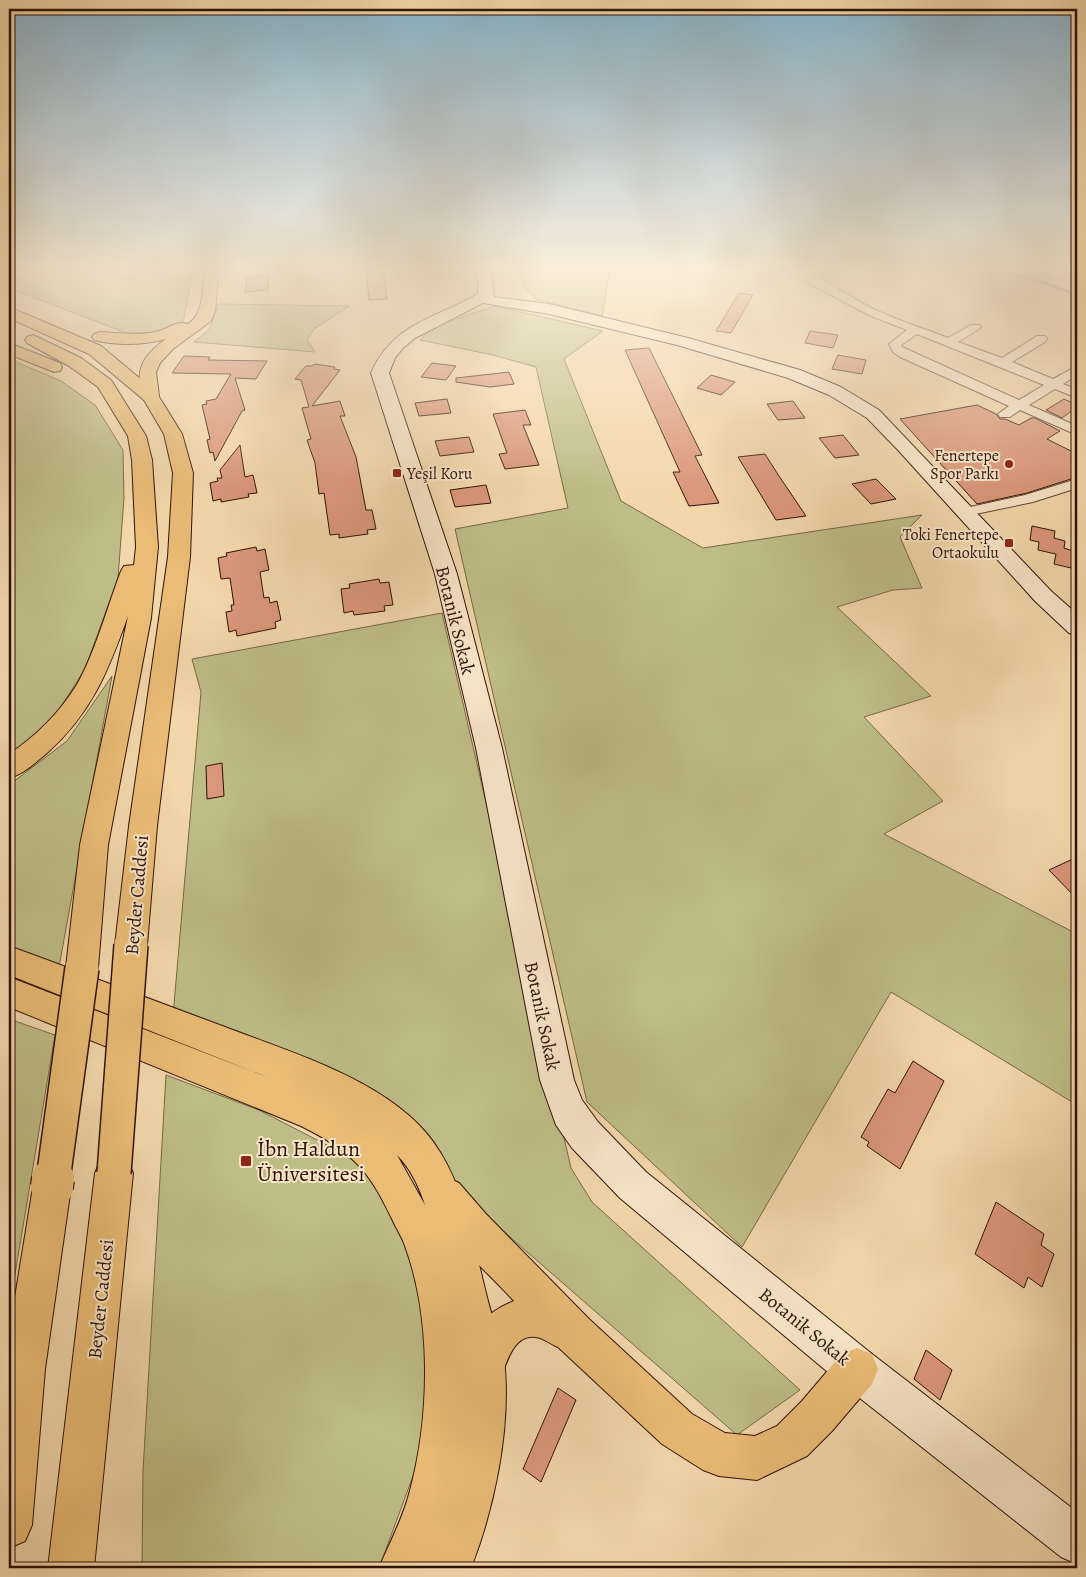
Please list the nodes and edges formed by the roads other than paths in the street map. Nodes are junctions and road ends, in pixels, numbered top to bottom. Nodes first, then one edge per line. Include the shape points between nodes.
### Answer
1 (38, 342) edge
2 (78, 342) edge
3 (107, 342) edge
4 (173, 342) edge
5 (400, 342) edge
6 (687, 342) edge
7 (899, 342) edge
8 (944, 342) edge
9 (1037, 342) edge
10 (948, 343) joint
11 (9, 348) edge
12 (1004, 364) junction
13 (1018, 369) junction
14 (1077, 370) edge
15 (1055, 385) junction
16 (989, 391) junction
17 (1077, 394) edge
18 (150, 396) junction
19 (1020, 405) junction
20 (118, 406) junction
21 (1005, 414) dead end
22 (1077, 431) edge
23 (1077, 483) edge
24 (966, 512) junction
25 (148, 547) junction
26 (1077, 627) edge
27 (9, 768) edge
28 (9, 960) edge
29 (9, 992) edge
30 (434, 1181) junction
31 (574, 1334) junction
32 (484, 1368) junction
33 (857, 1369) junction
34 (9, 1525) edge
35 (1077, 1541) edge
36 (75, 1560) edge
37 (402, 1568) edge
38 (448, 1568) edge

1 - 20 main road via 75,362 105,384
2 - 18 main road, Beyder Caddesi via 112,362
3 - 18 main road via 126,355
4 - 18 main road via 152,361 147,372
5 - 33 main road, Botanik Sokak via 387,354 380,373 446,574 488,748 557,1080 569,1112 584,1135 633,1185
6 - 24 main road via 794,374 835,391 873,414
7 - 16 street via 895,344 897,349
8 - 10 street
9 - 12 street
10 - 12 street
11 - 20 main road via 84,381
12 - 13 street
13 - 15 street
13 - 16 street
14 - 15 street
15 - 17 street
15 - 19 street
16 - 19 street
18 - 36 main road, Beyder Caddesi, bridge via 173,434 183,473 179,557 143,826 114,1173
19 - 21 street
19 - 22 street
20 - 25 main road via 138,436
23 - 24 street via 1028,499
24 - 26 main road via 1043,596
25 - 27 main road via 130,574 109,638 87,689 57,728
25 - 34 main road, bridge via 139,618 94,845 82,968 24,1369
28 - 30 main road via 344,1093 401,1133 416,1148
29 - 37 main road via 324,1120 352,1135 389,1173 427,1252 440,1303 447,1354 444,1415 434,1483
30 - 31 main road via 472,1228
30 - 32 main road via 444,1203
31 - 32 main road via 544,1318 515,1320 501,1329 491,1344
31 - 33 main road via 677,1429 719,1454 758,1458 792,1441
32 - 38 main road via 483,1414 474,1484
33 - 35 main road, Botanik Sokak

